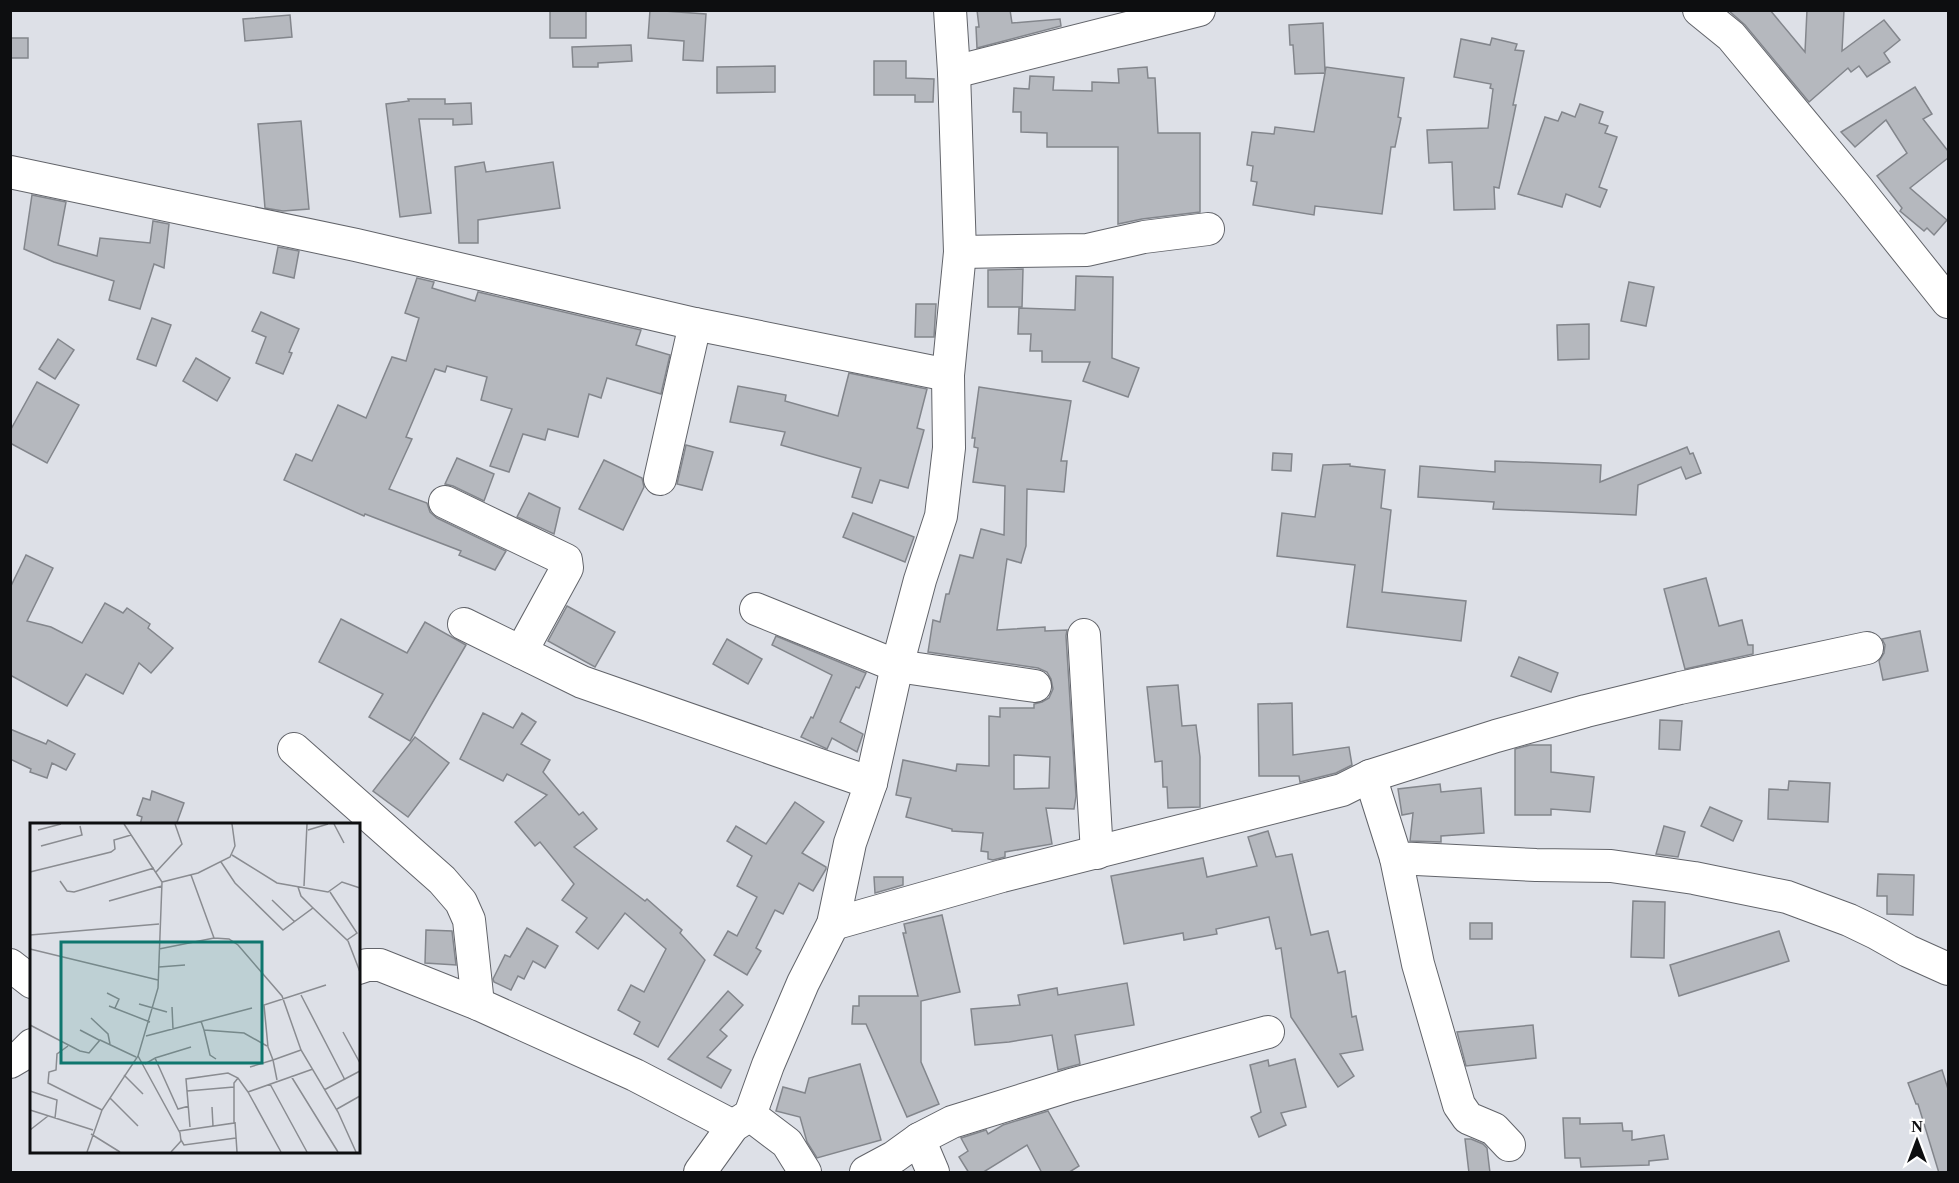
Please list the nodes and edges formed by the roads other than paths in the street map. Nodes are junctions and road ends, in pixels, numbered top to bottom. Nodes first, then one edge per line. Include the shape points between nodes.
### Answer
1 (950, 10) edge
2 (1199, 10) edge
3 (1699, 10) edge
4 (954, 72) junction
5 (10, 172) edge
6 (1208, 229) dead end
7 (960, 252) junction
8 (1948, 302) edge
9 (695, 324) junction
10 (948, 375) junction
11 (660, 479) dead end
12 (446, 502) dead end
13 (756, 609) dead end
14 (464, 624) dead end
15 (1084, 635) dead end
16 (1867, 648) dead end
17 (521, 652) junction
18 (897, 666) junction
19 (1035, 686) dead end
20 (294, 749) dead end
21 (1370, 776) junction
22 (871, 783) junction
23 (1097, 853) junction
24 (1396, 858) junction
25 (833, 924) junction
26 (361, 963) edge
27 (10, 965) edge
28 (1948, 969) edge
29 (30, 980) edge
30 (478, 1004) junction
31 (1268, 1032) dead end
32 (30, 1047) edge
33 (10, 1062) edge
34 (741, 1121) junction
35 (919, 1139) junction
36 (1509, 1145) dead end
37 (700, 1173) edge
38 (805, 1173) edge
39 (867, 1173) edge
40 (933, 1173) edge

1 - 4 street
2 - 4 street
3 - 8 street via 1731,36
4 - 7 street
5 - 9 street via 356,245
6 - 7 street via 1144,237 1087,250
7 - 10 street
9 - 10 street
9 - 11 street
10 - 18 street via 949,448 940,516
12 - 17 street via 566,560 567,568
13 - 18 street
14 - 17 street
15 - 23 street
16 - 21 street via 1586,711
17 - 22 street via 582,682
18 - 19 street
18 - 22 street
20 - 30 street via 442,880 461,902 469,920
21 - 23 street via 1342,790
21 - 24 street
22 - 25 street via 850,843
23 - 25 street
24 - 28 street via 1611,866 1787,897 1849,920
24 - 36 street via 1418,964 1459,1105 1468,1118 1494,1129
25 - 34 street
26 - 30 street via 380,965
27 - 29 street
30 - 34 street
31 - 35 street via 1060,1088 952,1122
32 - 33 street
34 - 37 street
34 - 38 street via 787,1143
35 - 39 street
35 - 40 street

